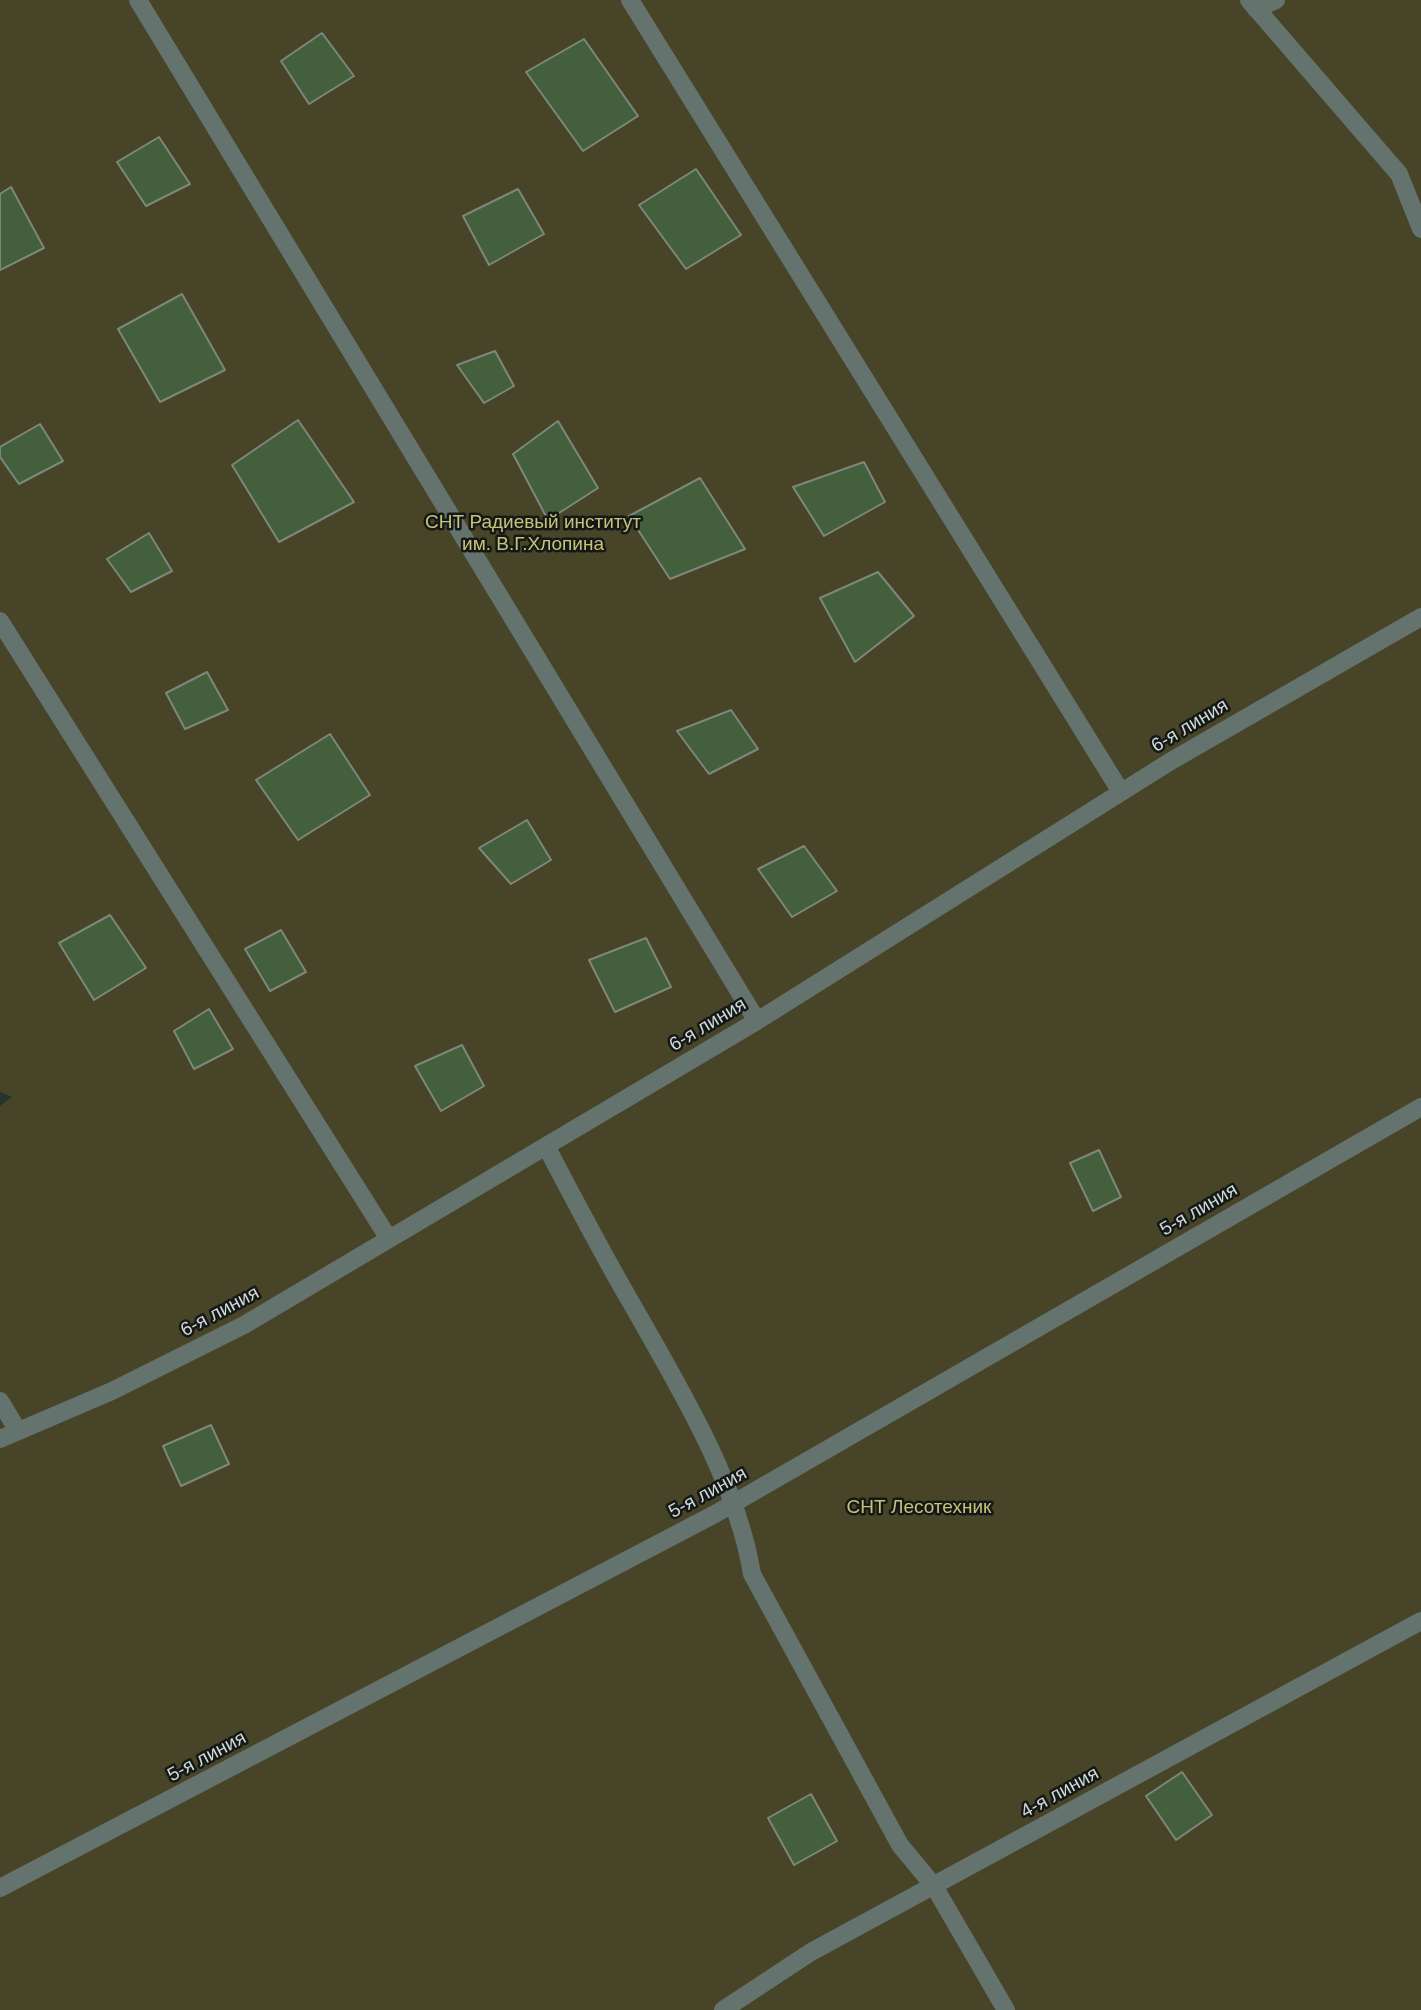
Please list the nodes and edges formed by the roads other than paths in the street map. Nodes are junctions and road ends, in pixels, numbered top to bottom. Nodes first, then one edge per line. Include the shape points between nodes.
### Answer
1 (138, 0) edge
2 (630, 0) edge
3 (1276, 0) edge
4 (1253, 5) edge
5 (1421, 229) edge
6 (1421, 617) edge
7 (0, 621) edge
8 (1121, 792) junction
9 (757, 1021) junction
10 (1421, 1107) edge
11 (546, 1146) junction
12 (388, 1239) junction
13 (0, 1401) edge
14 (18, 1431) junction
15 (0, 1439) edge
16 (731, 1505) junction
17 (1421, 1621) edge
18 (934, 1886) junction
19 (0, 1888) edge
20 (723, 2010) edge
21 (1006, 2010) edge

1 - 9 street
2 - 8 street
3 - 4 street
4 - 5 street via 1399,174
6 - 8 street, 6-я линия
7 - 12 street
8 - 9 street, 6-я линия
9 - 11 street, 6-я линия
10 - 16 street, 5-я линия
11 - 12 street, 6-я линия
11 - 16 street via 700,1425
12 - 14 street, 6-я линия via 244,1325 112,1391
13 - 14 street
14 - 15 street, 6-я линия
16 - 18 street via 747,1541 752,1574 900,1845
16 - 19 street, 5-я линия
17 - 18 street, 4-я линия
18 - 20 street, 4-я линия via 811,1952
18 - 21 street

